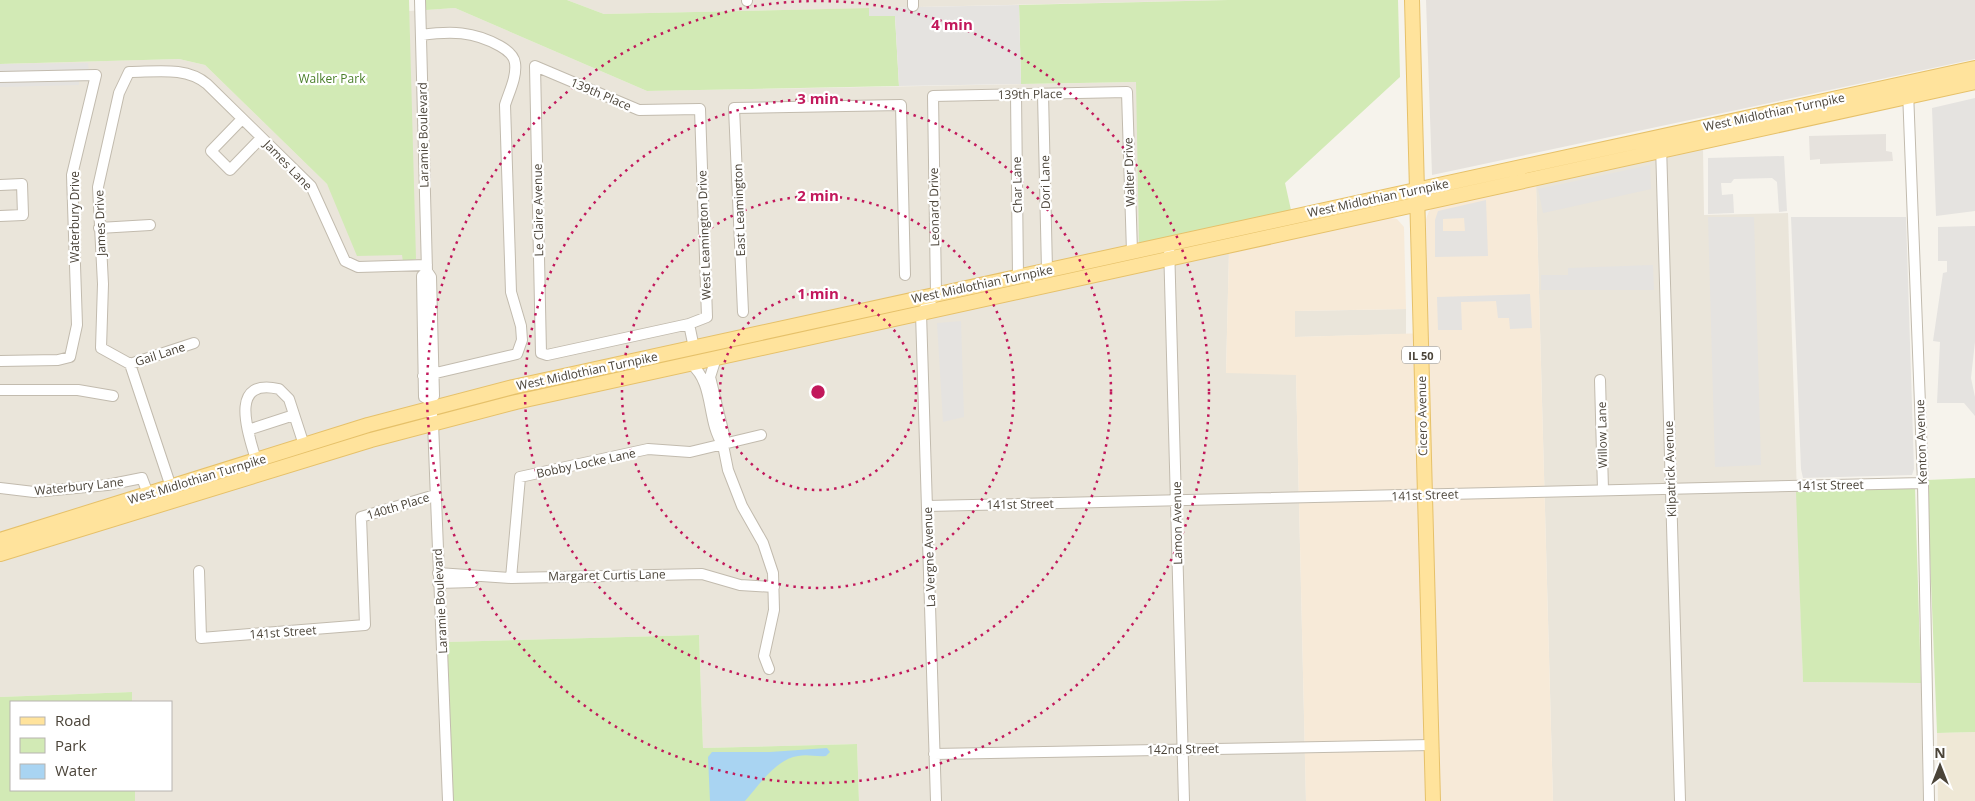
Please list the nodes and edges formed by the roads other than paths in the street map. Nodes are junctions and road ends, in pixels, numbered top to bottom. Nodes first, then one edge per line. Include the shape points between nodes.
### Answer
1 (420, 0) edge
2 (1412, 0) edge
3 (421, 35) junction
4 (535, 66) joint
5 (1975, 68) edge
6 (129, 72) joint
7 (0, 77) edge
8 (1908, 82) junction
9 (1975, 82) edge
10 (1127, 92) joint
11 (1016, 94) junction
12 (1043, 94) junction
13 (933, 96) joint
14 (1909, 97) junction
15 (700, 109) joint
16 (242, 119) junction
17 (1659, 137) junction
18 (261, 138) junction
19 (1662, 151) junction
20 (0, 185) edge
21 (1417, 189) junction
22 (1417, 204) junction
23 (0, 216) edge
24 (150, 225) dead end
25 (99, 228) junction
26 (1169, 244) junction
27 (1132, 252) junction
28 (1170, 259) junction
29 (427, 268) junction
30 (1047, 270) junction
31 (905, 275) dead end
32 (1018, 277) junction
33 (936, 294) junction
34 (743, 312) dead end
35 (921, 313) junction
36 (689, 324) junction
37 (194, 343) dead end
38 (101, 348) joint
39 (694, 348) junction
40 (0, 361) edge
41 (703, 361) junction
42 (130, 364) junction
43 (428, 375) junction
44 (1600, 380) dead end
45 (0, 390) edge
46 (112, 396) dead end
47 (430, 404) junction
48 (294, 415) junction
49 (433, 423) junction
50 (248, 430) junction
51 (761, 435) dead end
52 (304, 445) junction
53 (723, 445) junction
54 (256, 460) junction
55 (1923, 483) junction
56 (171, 487) junction
57 (0, 488) edge
58 (1671, 489) junction
59 (1603, 490) junction
60 (148, 494) junction
61 (435, 495) junction
62 (1424, 495) junction
63 (176, 501) junction
64 (1177, 501) junction
65 (927, 506) junction
66 (0, 540) edge
67 (0, 554) edge
68 (199, 571) dead end
69 (438, 578) junction
70 (511, 578) junction
71 (774, 587) junction
72 (365, 626) joint
73 (769, 669) dead end
74 (1431, 745) junction
75 (1182, 749) junction
76 (934, 754) junction
77 (448, 801) edge
78 (936, 801) edge
79 (1184, 801) edge
80 (1433, 801) edge
81 (1680, 801) edge
82 (1929, 801) edge

1 - 3 street, Laramie Boulevard
2 - 21 main road, Cicero Avenue / IL 50
3 - 29 street, Laramie Boulevard
3 - 43 street via 466,32 508,51 515,64 514,79 505,105 511,292 521,326 517,354
4 - 15 street, 139th Place via 639,110
4 - 36 street, Le Claire Avenue via 541,353 546,355
5 - 8 main road, West Midlothian Turnpike
6 - 16 street, James Lane via 185,72 196,76
6 - 25 street, James Drive via 119,93 98,187
7 - 40 street, Waterbury Drive via 96,75 72,175 76,325 70,357
8 - 14 street, Kenton Avenue
8 - 17 main road, West Midlothian Turnpike
9 - 14 main road, West Midlothian Turnpike
10 - 12 street, 139th Place
10 - 27 street, Walter Drive
11 - 12 street, 139th Place
11 - 13 street, 139th Place
11 - 32 street, Char Lane
12 - 30 street, Dori Lane
13 - 33 street, Leonard Drive
14 - 19 main road, West Midlothian Turnpike
14 - 55 street, Kenton Avenue
15 - 36 street, West Leamington Drive via 707,317
16 - 18 street, James Lane
16 - 18 street via 211,151 230,170
17 - 19 street, Kilpatrick Avenue
17 - 21 main road, West Midlothian Turnpike
18 - 29 street, James Lane via 311,186 345,261 358,267
19 - 22 main road, West Midlothian Turnpike
19 - 58 street, Kilpatrick Avenue
20 - 23 street via 22,184 23,215
21 - 22 main road, Cicero Avenue / IL 50
21 - 26 main road, West Midlothian Turnpike
22 - 28 main road, West Midlothian Turnpike
22 - 62 main road, Cicero Avenue / IL 50
24 - 25 street
25 - 38 street, James Drive via 103,284
26 - 27 main road, West Midlothian Turnpike
26 - 28 street, Lamon Avenue
27 - 30 main road, West Midlothian Turnpike
28 - 35 main road, West Midlothian Turnpike
28 - 64 street, Lamon Avenue
29 - 43 street, Laramie Boulevard via 432,277
30 - 32 main road, West Midlothian Turnpike
31 - 34 street, East Leamington via 901,105 734,108
32 - 33 main road, West Midlothian Turnpike
33 - 35 street
33 - 39 main road, West Midlothian Turnpike
35 - 41 main road, West Midlothian Turnpike
35 - 65 street, La Vergne Avenue
36 - 39 street
37 - 42 street, Gail Lane
38 - 42 street, Gail Lane
39 - 41 main road
39 - 47 main road, West Midlothian Turnpike
41 - 49 main road, West Midlothian Turnpike
41 - 53 street via 724,435
41 - 53 street via 698,370 704,380 717,436
42 - 56 street
43 - 47 street, Laramie Boulevard via 434,396
44 - 59 street, Willow Lane
45 - 46 street via 78,390
47 - 49 street, Laramie Boulevard
47 - 52 main road, West Midlothian Turnpike
48 - 50 street
48 - 50 street via 284,393 263,388 246,400
48 - 52 street
49 - 61 street, Laramie Boulevard
49 - 63 main road, West Midlothian Turnpike
50 - 54 street
51 - 53 street
52 - 54 main road, West Midlothian Turnpike
53 - 70 street, Bobby Locke Lane via 684,452 648,449 520,477
53 - 71 street via 735,491 770,558
54 - 56 main road, West Midlothian Turnpike
55 - 58 street, 141st Street
55 - 82 street, Kenton Avenue
56 - 60 main road, West Midlothian Turnpike
56 - 63 street
57 - 60 street, Waterbury Lane via 34,492 142,478
58 - 59 street, 141st Street
58 - 81 street, Kilpatrick Avenue
59 - 62 street, 141st Street
60 - 66 main road, West Midlothian Turnpike
61 - 69 street, Laramie Boulevard
61 - 72 street, 140th Place via 361,517
62 - 64 street, 141st Street
62 - 74 main road, Cicero Avenue / IL 50
63 - 67 main road, West Midlothian Turnpike
64 - 65 street, 141st Street
64 - 75 street, Lamon Avenue
65 - 76 street, La Vergne Avenue
68 - 72 street, 141st Street via 201,638
69 - 70 street, Margaret Curtis Lane via 502,581
69 - 77 street, Laramie Boulevard
70 - 71 street, Margaret Curtis Lane via 702,574 740,585
71 - 73 street via 774,610 764,656
74 - 75 street, 142nd Street
74 - 80 main road, Cicero Avenue / IL 50
75 - 76 street, 142nd Street
75 - 79 street, Lamon Avenue
76 - 78 street, La Vergne Avenue

